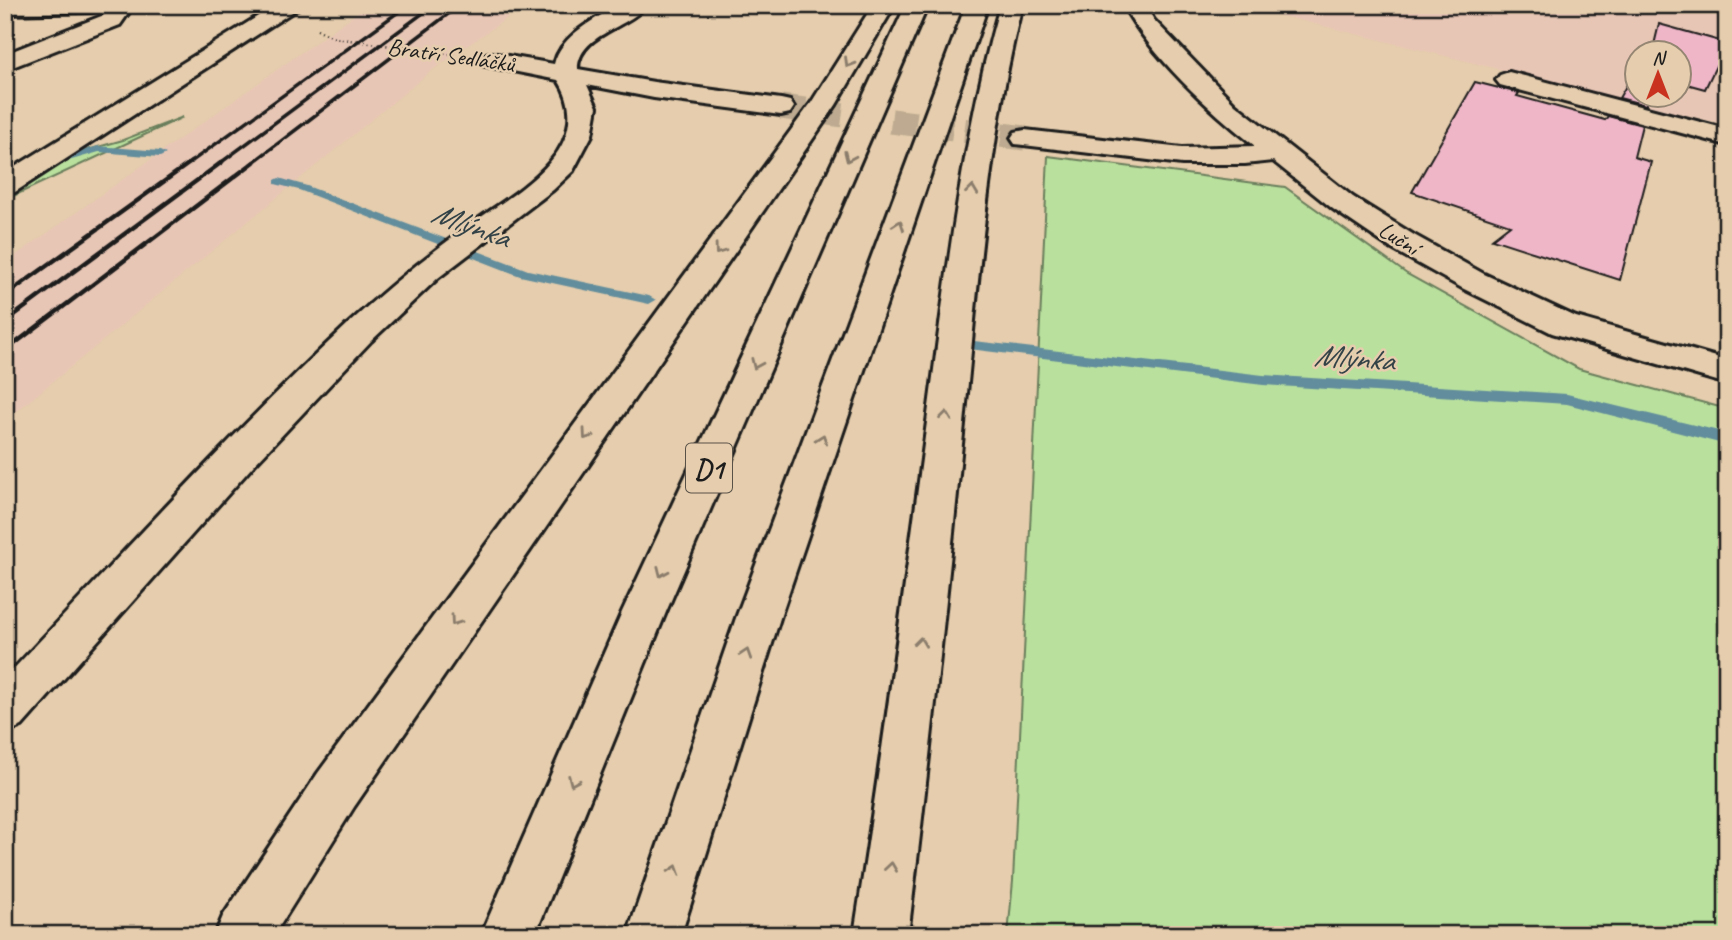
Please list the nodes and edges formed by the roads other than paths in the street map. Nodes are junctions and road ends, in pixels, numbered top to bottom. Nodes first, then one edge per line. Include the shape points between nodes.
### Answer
1 (91, 5) edge
2 (117, 5) edge
3 (292, 5) edge
4 (635, 5) edge
5 (884, 5) edge
6 (917, 5) edge
7 (977, 5) edge
8 (1011, 5) edge
9 (1134, 5) edge
10 (5, 8) edge
11 (491, 60) road end
12 (5, 63) edge
13 (566, 73) junction
14 (1509, 80) dead end
15 (780, 107) tunnel mouth
16 (1727, 137) edge
17 (1025, 138) tunnel mouth
18 (1276, 152) junction
19 (5, 186) edge
20 (1727, 372) edge
21 (5, 711) edge
22 (242, 935) edge
23 (508, 935) edge
24 (654, 935) edge
25 (881, 935) edge

1 - 10 main road
2 - 12 main road via 119,14 112,20
3 - 19 main road
4 - 13 main road via 575,45
5 -> 22 main road via 823,106 336,790
6 -> 23 main road, D1 via 645,612
24 -> 7 main road via 758,618
25 -> 8 main road via 905,771 975,169 993,68
9 - 18 main road, Luční via 1177,61
11 - 13 main road, Bratří Sedláčků
13 - 15 main road, Bratří Sedláčků
13 - 21 main road via 584,107 573,150 563,165 427,271 359,333
14 - 16 main road
17 - 18 main road via 1196,158
18 - 20 main road, Luční via 1403,242 1564,326

